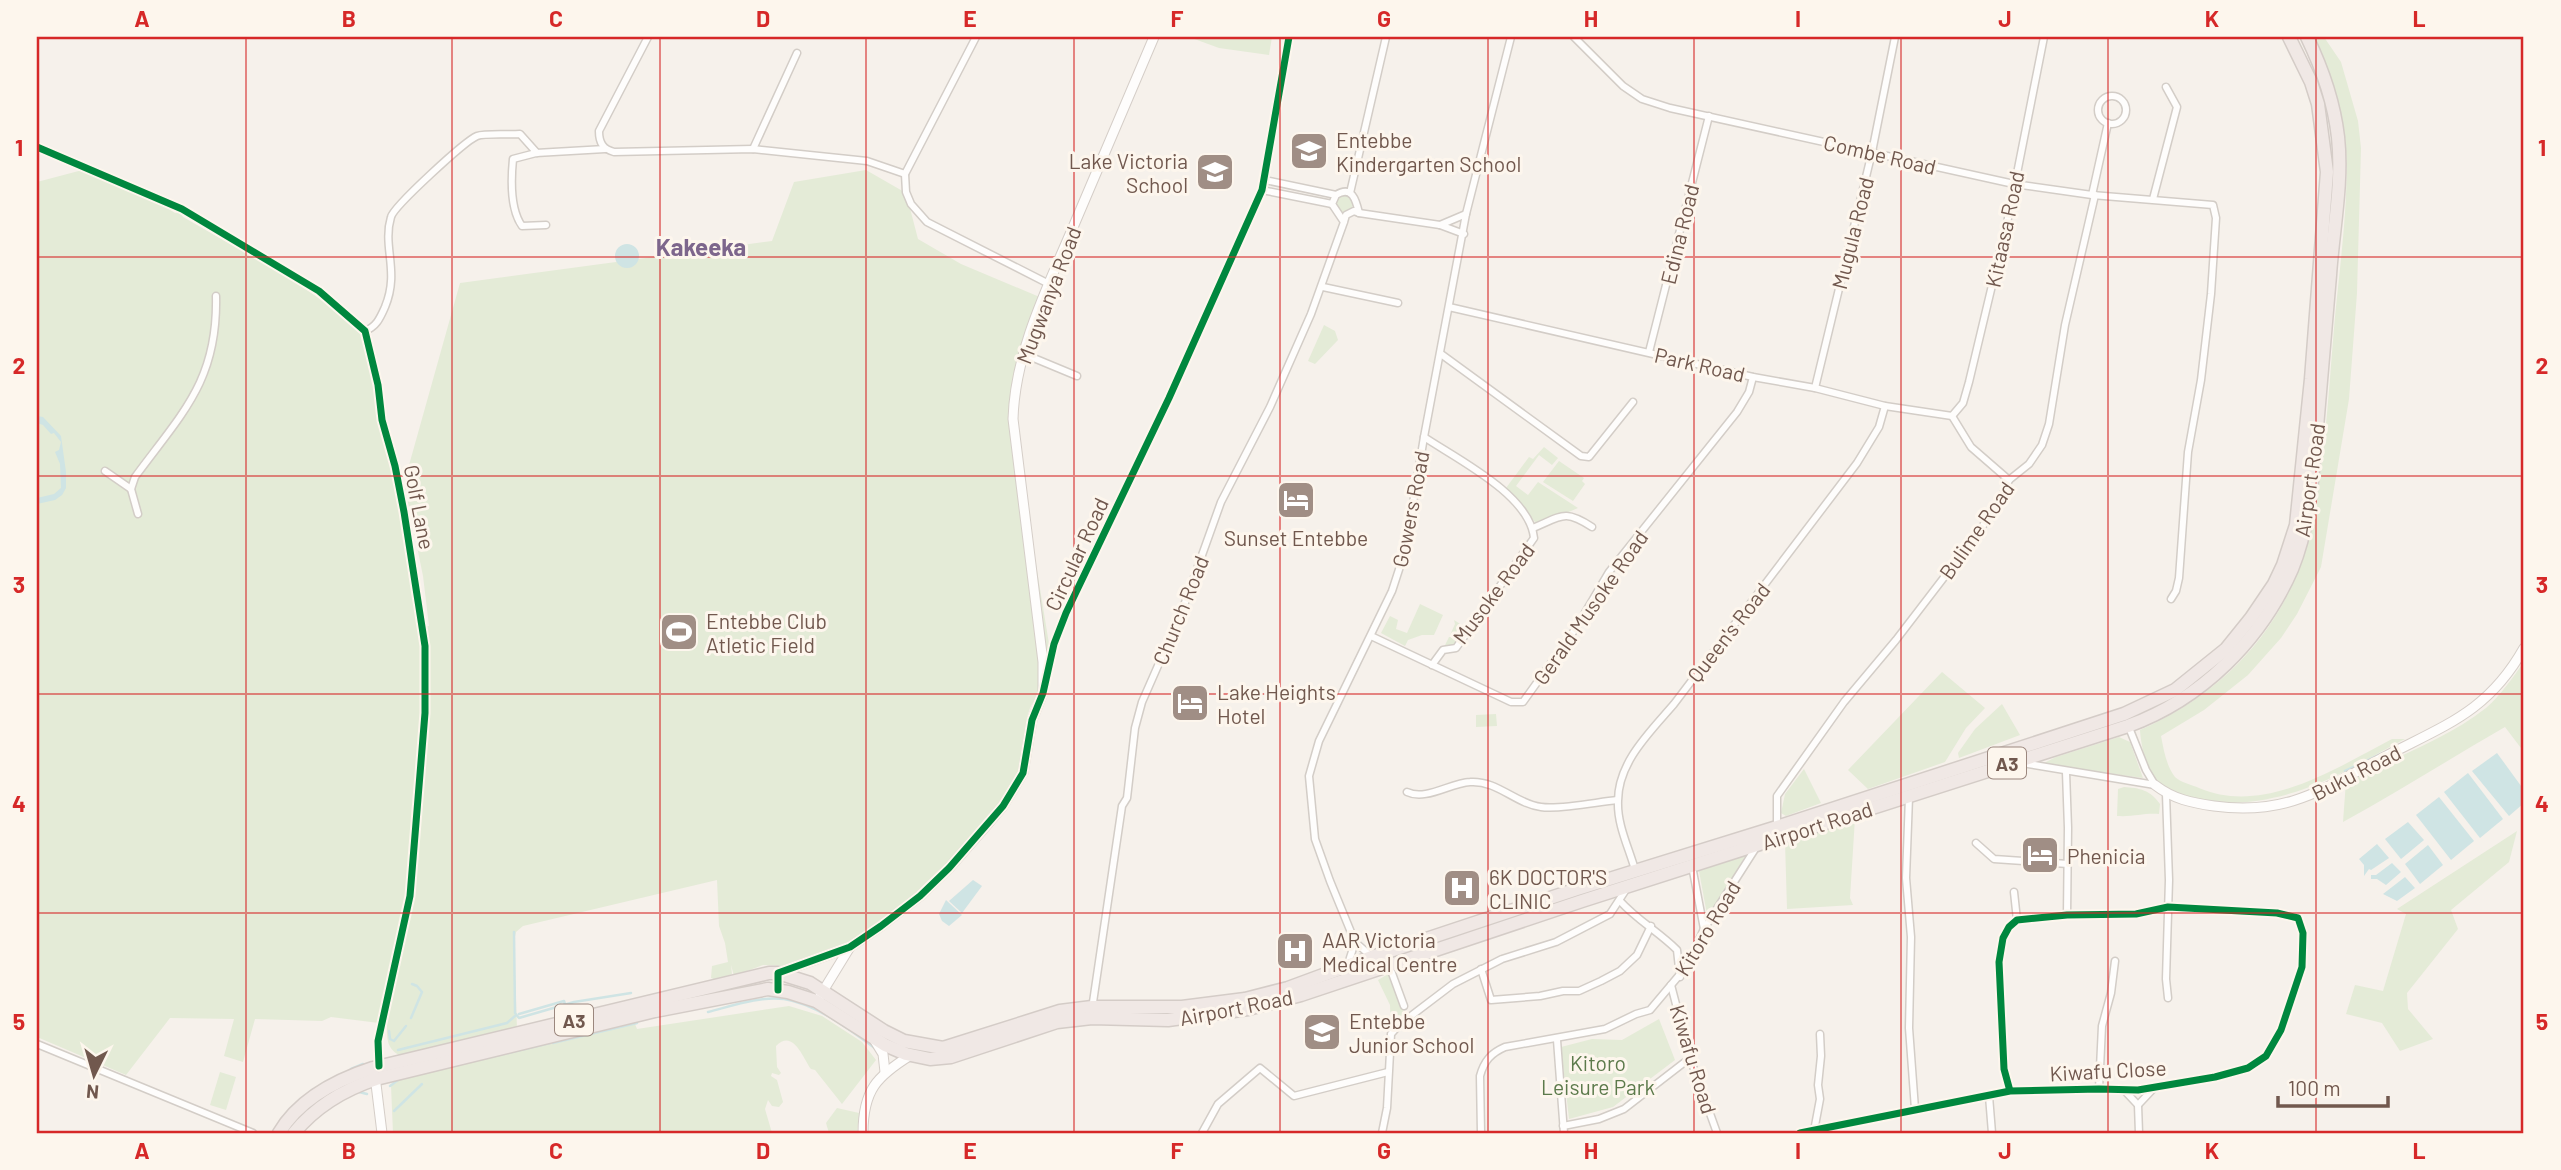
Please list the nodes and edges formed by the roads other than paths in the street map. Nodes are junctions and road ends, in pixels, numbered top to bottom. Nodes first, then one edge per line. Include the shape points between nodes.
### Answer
1 (648, 37) edge
2 (976, 37) edge
3 (1154, 37) edge
4 (1289, 37) edge
5 (1386, 37) edge
6 (1511, 37) edge
7 (1574, 37) edge
8 (1895, 37) edge
9 (2043, 37) edge
10 (2289, 37) edge
11 (2307, 37) edge
12 (797, 53) dead end
13 (2166, 87) dead end
14 (1709, 116) junction
15 (2108, 123) junction
16 (37, 147) edge
17 (605, 149) junction
18 (753, 149) junction
19 (1872, 152) junction
20 (537, 153) junction
21 (905, 174) junction
22 (1265, 180) junction
23 (2014, 184) junction
24 (1262, 190) junction
25 (1350, 193) junction
26 (1336, 195) junction
27 (2094, 195) junction
28 (2153, 199) junction
29 (1332, 204) junction
30 (1359, 213) junction
31 (1466, 214) junction
32 (1344, 222) junction
33 (546, 225) dead end
34 (1440, 225) junction
35 (1464, 234) junction
36 (1049, 284) junction
37 (1323, 287) junction
38 (215, 296) dead end
39 (1398, 303) dead end
40 (1449, 307) junction
41 (365, 331) junction
42 (1649, 352) junction
43 (1024, 354) junction
44 (1441, 354) junction
45 (1077, 376) dead end
46 (1753, 377) junction
47 (1815, 388) junction
48 (1633, 402) dead end
49 (1885, 406) junction
50 (1952, 416) junction
51 (1424, 437) junction
52 (105, 471) dead end
53 (2010, 480) junction
54 (131, 489) junction
55 (138, 514) dead end
56 (1533, 527) junction
57 (1592, 527) dead end
58 (2171, 599) dead end
59 (1371, 636) junction
60 (2524, 648) edge
61 (1432, 665) junction
62 (1044, 694) junction
63 (2126, 720) junction
64 (1995, 755) junction
65 (2012, 762) junction
66 (2066, 772) junction
67 (2155, 785) junction
68 (1407, 792) dead end
69 (2166, 794) junction
70 (1910, 795) junction
71 (1617, 800) junction
72 (1827, 817) junction
73 (1777, 827) junction
74 (1976, 844) dead end
75 (1758, 845) junction
76 (2068, 864) junction
77 (1692, 866) junction
78 (1635, 870) junction
79 (1629, 887) junction
80 (2014, 892) dead end
81 (1620, 901) junction
82 (2168, 907) junction
83 (2067, 915) junction
84 (2017, 920) junction
85 (1651, 926) junction
86 (1704, 929) junction
87 (1355, 942) junction
88 (850, 947) junction
89 (1371, 957) junction
90 (2115, 961) dead end
91 (1389, 964) junction
92 (1481, 969) junction
93 (1349, 972) junction
94 (774, 973) junction
95 (1680, 977) junction
96 (1671, 985) junction
97 (773, 990) junction
98 (820, 996) junction
99 (2168, 998) dead end
100 (1404, 1006) dead end
101 (1092, 1013) junction
102 (1820, 1034) dead end
103 (872, 1037) junction
104 (1557, 1040) junction
105 (37, 1044) edge
106 (944, 1053) junction
107 (911, 1055) junction
108 (1690, 1058) junction
109 (376, 1071) junction
110 (885, 1072) junction
111 (1388, 1073) junction
112 (2099, 1088) junction
113 (2154, 1088) junction
114 (2123, 1089) junction
115 (2010, 1091) junction
116 (1989, 1096) junction
117 (2138, 1105) junction
118 (1915, 1109) junction
119 (863, 1130) edge
120 (1563, 1130) edge
121 (1814, 1131) junction
122 (253, 1133) edge
123 (279, 1133) edge
124 (294, 1133) edge
125 (382, 1133) edge
126 (1202, 1133) edge
127 (1382, 1133) edge
128 (1481, 1133) edge
129 (1717, 1133) edge
130 (1800, 1133) edge
131 (1992, 1133) edge
132 (2138, 1133) edge

1 - 17 street via 599,131
2 - 21 street
3 - 36 street, Mugwanya Road
4 - 22 street, Circular Road
5 - 25 street
6 - 31 street, Gowers Road
7 - 14 street, Combe Road via 1642,99
8 - 19 street, Mugula Road
9 - 23 street, Kitaasa Road
10 - 63 highway, Airport Road / A3 via 2318,104 2327,172 2296,524 2274,584 2231,643 2175,690
11 - 63 highway, Airport Road / A3 via 2330,95 2339,150 2305,530 2293,567 2270,611 2243,648 2167,709
12 - 18 street
13 - 28 street via 2177,107
14 - 19 street, Combe Road
14 - 42 street, Edina Road
15 - 15 street via 2115,124 2125,115 2119,98 2106,98 2099,107
15 - 27 street, Bulime Road
16 - 41 street via 182,209 319,290
17 - 18 street
17 - 20 street
18 - 21 street via 867,161
19 - 23 street, Combe Road
19 - 47 street, Mugula Road
20 - 33 street via 513,159 514,199 522,226
20 - 41 street via 520,134 477,136 410,194 391,215 391,294 379,321
21 - 36 street via 911,204 927,222
22 - 24 street, Circular Road
22 - 26 street
23 - 27 street, Combe Road
23 - 50 street, Kitaasa Road via 1969,382 1963,403
24 - 29 street
24 - 62 street, Circular Road via 1066,613
25 - 26 street
25 - 30 street
26 - 29 street
27 - 28 street, Combe Road
27 - 53 street, Bulime Road via 2065,324 2049,424 2038,453
28 - 58 street, Combe Road via 2213,205 2216,212 2205,351 2188,452 2179,578
29 - 32 street
30 - 32 street via 1346,215
30 - 34 street
31 - 34 street
31 - 35 street, Gowers Road
32 - 37 street, Church Road
34 - 35 street
35 - 40 street, Gowers Road
36 - 43 street, Mugwanya Road
37 - 39 street
37 - 101 street, Church Road via 1222,502 1139,711
38 - 54 street via 216,326 206,372 186,410 135,477
40 - 42 street, Park Road
40 - 44 street, Gowers Road
41 - 109 street, Golf Lane via 402,501 425,646 425,713 410,896 380,1030
42 - 46 street, Park Road
43 - 45 street
43 - 62 street, Mugwanya Road via 1013,419 1041,632
44 - 48 street via 1581,456 1590,457
44 - 51 street, Gowers Road
46 - 47 street, Park Road
46 - 61 street, Gerald Musoke Road via 1737,412 1609,572 1526,700 1511,702
47 - 49 street, Park Road
49 - 50 street, Park Road
49 - 71 street, Queen's Road via 1879,427 1857,463 1642,742 1626,766
50 - 53 street via 1971,447
51 - 56 street, Musoke Road via 1504,491
51 - 59 street, Gowers Road via 1405,551
52 - 54 street
53 - 73 street, Bulime Road via 1975,537 1844,702 1777,796
54 - 55 street
56 - 57 street via 1574,515
56 - 61 street, Musoke Road via 1531,544 1456,648 1443,650
59 - 61 street, Gerald Musoke Road
59 - 87 street, Gowers Road via 1319,741 1310,776 1315,839
60 - 69 street, Buku Road via 2512,670 2487,697 2456,721 2318,793 2246,809
62 - 88 street, Circular Road via 1032,720 1023,774 1003,806 920,895
63 - 64 highway, Airport Road / A3
63 - 65 highway, Airport Road / A3
63 - 67 street, Buku Road
64 - 65 street
64 - 72 highway, Airport Road / A3
65 - 66 street
65 - 70 highway, Airport Road / A3
66 - 67 street
66 - 76 street
67 - 69 street, Buku Road
68 - 71 street via 1424,794 1480,782 1541,807
69 - 82 street
70 - 72 highway, Airport Road / A3
70 - 118 street via 1906,878
71 - 78 street, Queen's Road
72 - 73 highway, Airport Road / A3
72 - 75 highway, Airport Road / A3
73 - 78 highway, Airport Road / A3
74 - 76 street via 1994,859
75 - 77 highway, Airport Road / A3
75 - 86 street, Kitoro Road
76 - 83 street
77 - 79 highway, Airport Road / A3
77 - 86 street
78 - 89 highway, Airport Road / A3
79 - 81 street
79 - 91 highway, Airport Road / A3
80 - 84 street
81 - 85 street
81 - 92 street via 1610,914 1567,937
82 - 83 street via 2136,914
82 - 99 street
82 - 113 street, Kiwafu Close via 2294,916 2303,933 2302,967 2281,1030 2266,1056 2248,1068
83 - 84 street
84 - 115 street via 2003,938 1999,962 2004,1069
85 - 92 street via 1637,955 1620,971 1579,991 1492,1000
85 - 95 street via 1677,950
86 - 95 street, Kitoro Road
87 - 89 street, Gowers Road
87 - 93 street
88 - 94 street, Circular Road
88 - 98 street, Circular Road
89 - 93 highway, Airport Road / A3
90 - 112 street via 2102,1026
91 - 93 highway, Airport Road / A3
91 - 100 street
92 - 111 street via 1399,1025 1391,1034
93 - 101 highway, Airport Road / A3 via 1215,1004
94 - 97 street
94 - 98 highway, Airport Road / A3 via 810,983
94 - 109 highway, A3
95 - 96 street, Kitoro Road
96 - 104 street, Kitoro Road via 1650,1010 1605,1029
96 - 108 street, Kiwafu Road
97 - 98 highway, Airport Road / A3
97 - 109 highway, A3
98 - 103 highway, Airport Road / A3
98 - 106 highway, Airport Road / A3 via 904,1041
101 - 106 highway, Airport Road / A3 via 1041,1016
102 - 121 street via 1820,1098
103 - 107 highway, Airport Road / A3
103 - 110 street via 883,1054
104 - 120 street
104 - 128 street, Kitoro Road via 1505,1047 1487,1059 1480,1076
105 - 122 street
106 - 107 highway, Airport Road / A3
107 - 110 street
108 - 120 street via 1624,1109
108 - 129 street, Kiwafu Road
109 - 123 highway, A3 via 342,1079 306,1101
109 - 124 highway, A3 via 333,1098
109 - 125 street
110 - 119 street via 868,1098
111 - 126 street via 1294,1096 1260,1068 1218,1104
111 - 127 street
112 - 114 street, Kiwafu Close
112 - 115 street, Kiwafu Close
113 - 114 street, Kiwafu Close
113 - 117 street
114 - 117 street
115 - 116 street, Kiwafu Close
116 - 118 street, Kiwafu Close
116 - 131 street
117 - 132 street
118 - 121 street, Kiwafu Close
121 - 130 street, Kiwafu Close

